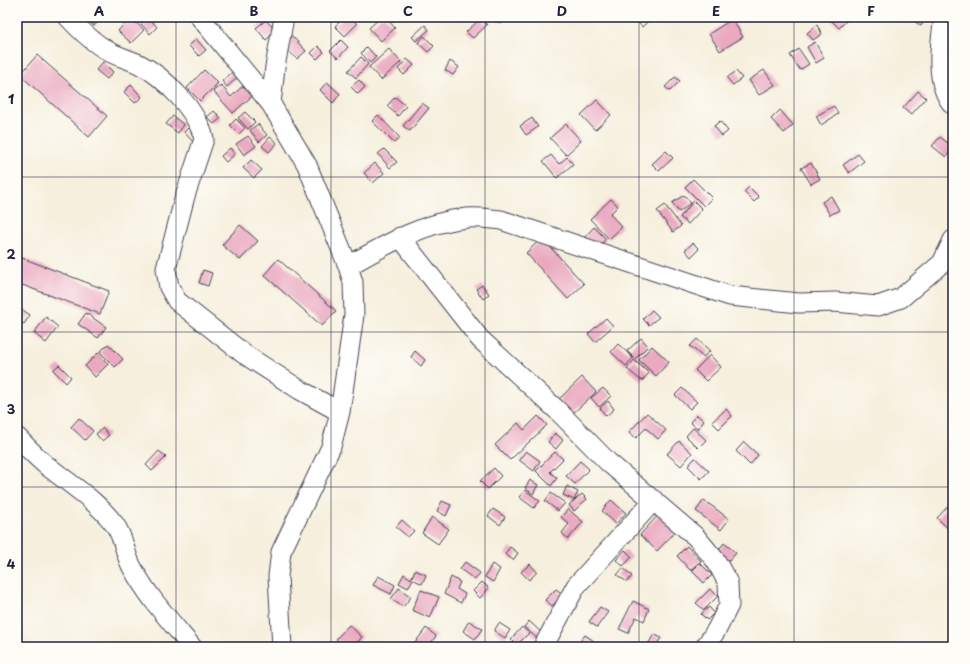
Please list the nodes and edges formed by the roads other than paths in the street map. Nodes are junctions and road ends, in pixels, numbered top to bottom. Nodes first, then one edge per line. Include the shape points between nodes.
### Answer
1 (68, 17) edge
2 (200, 17) edge
3 (284, 17) edge
4 (944, 17) edge
5 (271, 104) junction
6 (953, 105) edge
7 (400, 238) junction
8 (953, 240) edge
9 (348, 266) junction
10 (340, 412) junction
11 (17, 437) edge
12 (654, 500) junction
13 (192, 647) edge
14 (282, 647) edge
15 (544, 647) edge
16 (705, 647) edge

1 - 10 street via 81,32 107,51 124,60 138,63 157,75 177,95 202,130 204,139 185,196 166,269 169,287 177,301 244,354
2 - 5 street
3 - 5 street
4 - 6 street via 941,76 947,99
5 - 9 street via 307,165
7 - 8 street via 436,224 468,218 501,220 730,296 799,303 835,302 878,306 901,298 922,281 942,263
7 - 9 street
7 - 12 street via 480,339 608,462
9 - 10 street via 353,282 354,315
10 - 14 street via 330,447 281,552 278,576
11 - 13 street via 45,464 97,504 115,525 123,538 126,557 138,578
12 - 15 street via 576,586
12 - 16 street via 696,537 716,561 728,583 729,605

